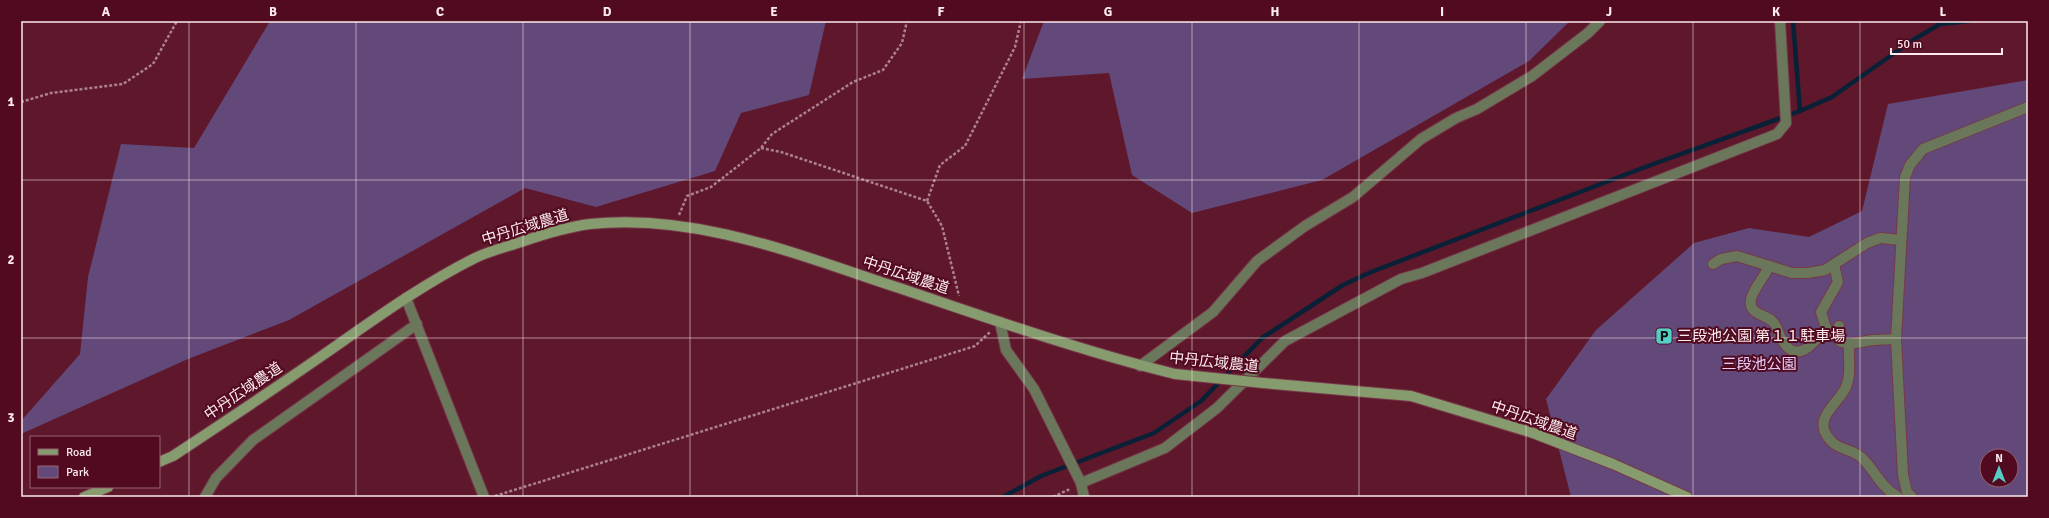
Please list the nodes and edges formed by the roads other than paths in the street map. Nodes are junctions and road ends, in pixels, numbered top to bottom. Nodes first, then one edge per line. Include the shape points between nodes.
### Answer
1 (1600, 21) edge
2 (1780, 21) edge
3 (2028, 107) edge
4 (1901, 240) junction
5 (1713, 264) dead end
6 (1834, 265) junction
7 (1769, 267) junction
8 (406, 298) junction
9 (1000, 322) junction
10 (417, 324) junction
11 (1833, 330) junction
12 (1896, 339) junction
13 (1850, 344) junction
14 (1140, 366) junction
15 (160, 462) edge
16 (1081, 483) junction
17 (106, 488) edge
18 (84, 497) edge
19 (205, 497) edge
20 (484, 497) edge
21 (1084, 497) edge
22 (1687, 497) edge
23 (1898, 497) edge
24 (1912, 497) edge

1 - 14 street via 1532,76 1420,139 1353,197 1305,226 1257,261 1213,312
2 - 16 street via 1786,123 1777,134 1401,279 1285,341 1217,408 1165,448
3 - 4 street via 1923,149 1904,177
4 - 6 street via 1880,238 1867,243
4 - 12 street
5 - 7 street via 1721,259 1737,256
6 - 7 street via 1825,270 1808,273 1792,273
6 - 11 street via 1838,282 1821,312
7 - 11 street via 1751,298 1752,306 1756,313 1772,321 1787,347 1795,351 1804,351
8 - 9 street, 中丹広域農道 via 477,257 551,232 590,224 632,222 674,224 723,233 783,250
8 - 10 street
8 - 15 street, 中丹広域農道 via 268,394 173,456
9 - 14 street, 中丹広域農道
9 - 16 street via 1006,350 1034,389
10 - 19 street via 253,440 216,478
10 - 20 street
11 - 13 street via 1841,342
12 - 13 street
12 - 24 street via 1903,475 1907,492
13 - 23 street via 1850,370 1845,389 1830,406 1823,422 1824,433 1836,446 1860,456 1890,493
14 - 22 street, 中丹広域農道, bridge via 1175,374 1411,396 1533,433 1613,464
16 - 21 street
17 - 18 street

